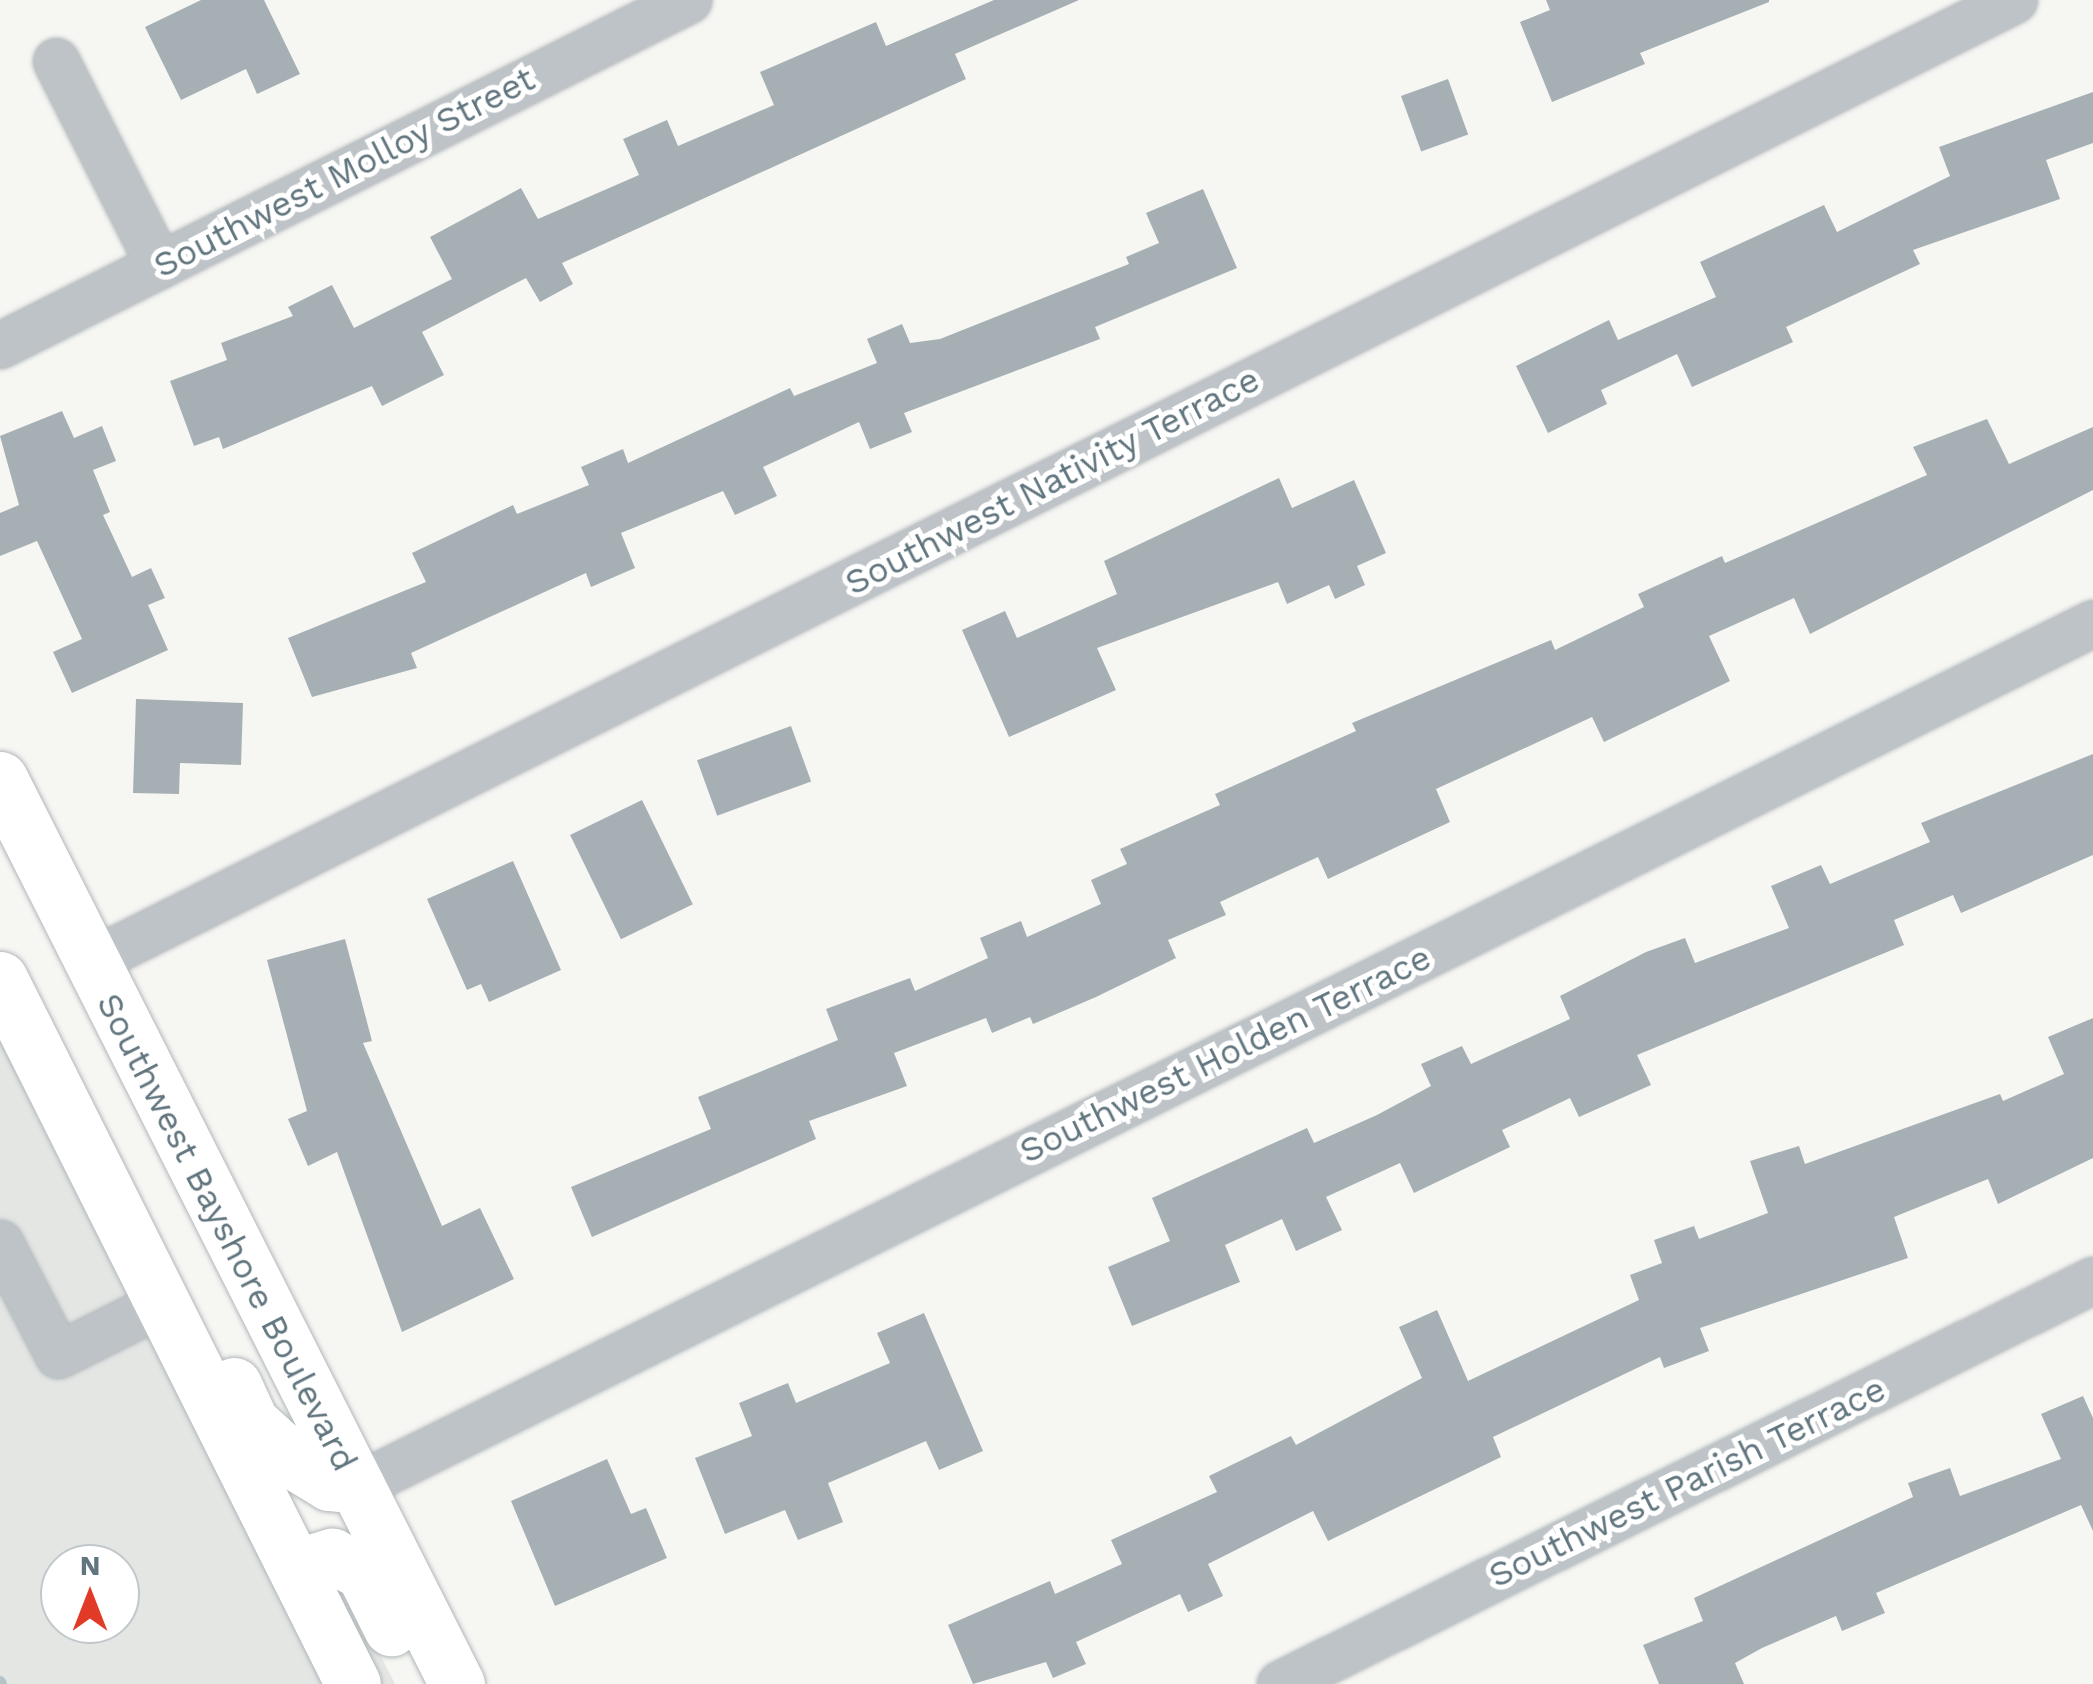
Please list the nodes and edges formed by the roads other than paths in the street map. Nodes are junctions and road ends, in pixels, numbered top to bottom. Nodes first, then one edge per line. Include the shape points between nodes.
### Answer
1 (688, 0) edge
2 (2014, 0) edge
3 (56, 62) dead end
4 (159, 265) junction
5 (0, 345) edge
6 (2093, 623) edge
7 (0, 778) edge
8 (90, 962) junction
9 (0, 978) edge
10 (63, 1105) junction
11 (0, 1242) edge
12 (2093, 1280) edge
13 (162, 1303) junction
14 (357, 1486) junction
15 (294, 1568) junction
16 (353, 1684) edge
17 (420, 1684) edge
18 (456, 1684) edge
19 (1280, 1684) edge

1 - 4 street, Southwest Molloy Street
2 - 8 street, Southwest Nativity Terrace
3 - 4 street
4 - 5 street, Southwest Molloy Street
6 - 14 street, Southwest Holden Terrace
7 - 8 main road, Southwest Bayshore Boulevard
8 - 14 main road, Southwest Bayshore Boulevard
9 - 10 main road
10 - 13 main road
10 - 14 main road via 109,1127 251,1422 296,1464 329,1483
11 - 13 street via 58,1356
12 - 19 street, Southwest Parish Terrace
13 - 15 main road
14 - 18 main road, Southwest Bayshore Boulevard
15 - 16 main road
15 - 17 main road via 332,1556 363,1572

